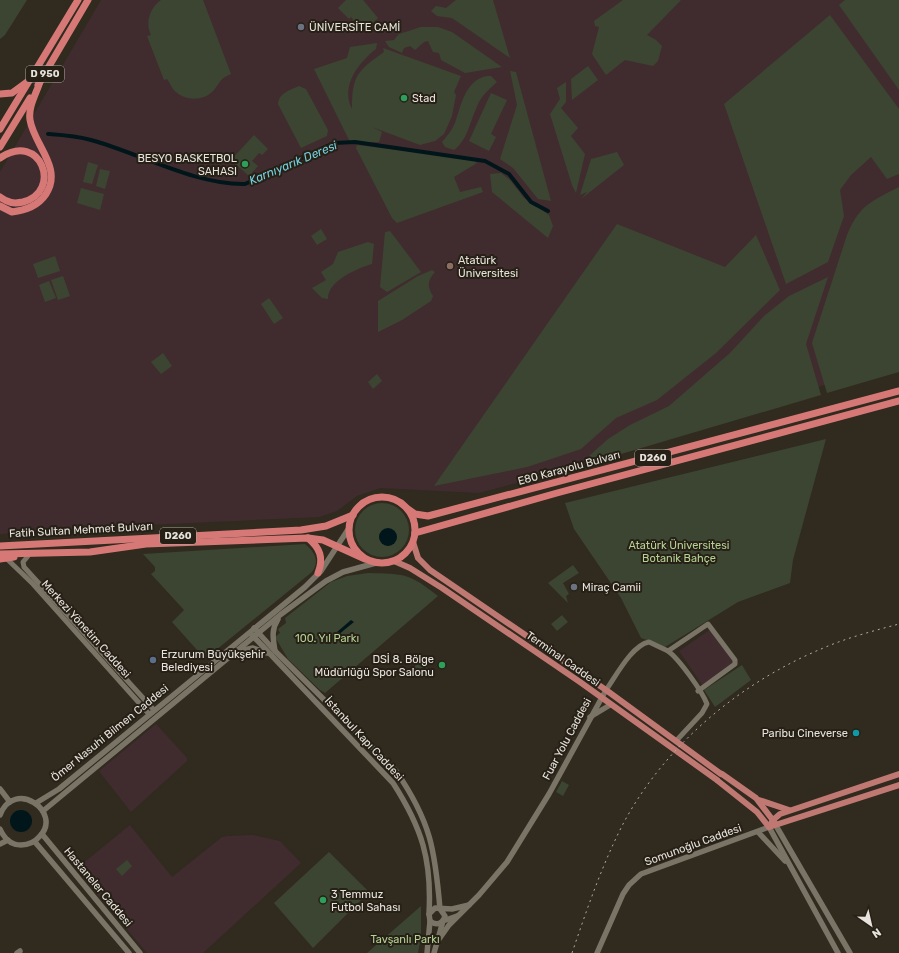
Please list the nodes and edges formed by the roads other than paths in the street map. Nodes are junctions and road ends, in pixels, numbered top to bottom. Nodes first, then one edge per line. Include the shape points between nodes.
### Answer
1 (78, 0) edge
2 (88, 0) edge
3 (32, 76) junction
4 (40, 82) junction
5 (0, 94) edge
6 (0, 129) edge
7 (0, 147) edge
8 (0, 158) edge
9 (0, 197) edge
10 (0, 206) edge
11 (899, 391) edge
12 (899, 401) edge
13 (408, 509) junction
14 (353, 514) junction
15 (349, 528) junction
16 (415, 533) junction
17 (308, 538) junction
18 (0, 541) edge
19 (413, 542) junction
20 (44, 544) junction
21 (0, 546) edge
22 (338, 546) junction
23 (46, 552) junction
24 (0, 554) edge
25 (28, 556) junction
26 (3, 558) edge
27 (365, 559) junction
28 (394, 561) junction
29 (376, 563) junction
30 (318, 573) junction
31 (280, 614) junction
32 (257, 630) junction
33 (252, 634) junction
34 (275, 651) junction
35 (668, 651) junction
36 (234, 653) junction
37 (275, 659) junction
38 (606, 690) junction
39 (698, 690) junction
40 (601, 698) junction
41 (610, 705) junction
42 (154, 714) junction
43 (590, 718) junction
44 (676, 741) junction
45 (722, 774) junction
46 (899, 774) edge
47 (717, 781) junction
48 (899, 785) edge
49 (0, 789) edge
50 (756, 798) junction
51 (10, 802) junction
52 (36, 803) junction
53 (2, 806) edge
54 (789, 810) junction
55 (43, 811) junction
56 (0, 815) edge
57 (773, 824) junction
58 (0, 830) edge
59 (758, 832) junction
60 (42, 834) junction
61 (8, 840) junction
62 (35, 842) junction
63 (0, 844) edge
64 (789, 865) junction
65 (469, 905) junction
66 (440, 909) junction
67 (429, 914) junction
68 (457, 916) junction
69 (828, 916) junction
70 (819, 920) junction
71 (430, 921) junction
72 (443, 921) junction
73 (437, 942) junction
74 (129, 953) edge
75 (140, 953) edge
76 (427, 953) edge
77 (434, 953) edge
78 (597, 953) edge
79 (838, 953) edge
80 (850, 953) edge

1 - 3 highway, D 950
2 - 4 highway, D 950
3 - 5 highway via 12,92
3 - 6 highway, D 950
4 - 7 highway, D 950
4 - 10 highway via 30,108 30,119 52,172 50,187 42,200 29,208 12,212
8 - 9 highway via 19,150 29,151 36,156 44,172 44,182 39,193 29,201 16,204
11 - 13 highway, E80 Karayolu Bulvarı / D260 via 428,516 415,514
12 - 16 highway, E80 Karayolu Bulvarı / D260
13 - 14 highway, D260 via 394,499 376,498 366,501
13 - 16 highway via 415,525
14 - 15 highway
14 - 20 highway, Fatih Sultan Mehmet Bulvarı / D260 via 326,526 301,530
15 - 22 main road, Ömer Nasuhi Bilmen Caddesi
15 - 27 highway via 353,546
16 - 19 highway
17 - 22 highway, Fatih Sultan Mehmet Bulvarı / D260
17 - 23 highway, Fatih Sultan Mehmet Bulvarı / D260 via 146,544 90,552
17 - 30 highway via 315,544 321,557
18 - 20 highway
19 - 28 highway via 408,550
19 - 38 main road, Terminal Caddesi via 418,558 430,570
20 - 21 highway, Fatih Sultan Mehmet Bulvarı / D260
22 - 27 highway, Fatih Sultan Mehmet Bulvarı
22 - 30 main road, Ömer Nasuhi Bilmen Caddesi
23 - 24 highway, Fatih Sultan Mehmet Bulvarı / D260
23 - 25 highway
25 - 26 highway
25 - 42 street, Merkezi Yönetim Caddesi via 23,562 24,567
26 - 42 street, Merkezi Yönetim Caddesi via 32,584
27 - 29 highway
28 - 29 highway
28 - 40 main road, Terminal Caddesi via 442,588
29 - 31 main road, Ömer Nasuhi Bilmen Caddesi via 343,572 326,581
30 - 32 main road, Ömer Nasuhi Bilmen Caddesi
31 - 32 main road, Ömer Nasuhi Bilmen Caddesi
31 - 34 main road via 272,634
32 - 33 main road, Ömer Nasuhi Bilmen Caddesi
32 - 34 main road
33 - 36 main road, Ömer Nasuhi Bilmen Caddesi
33 - 37 main road, İstanbul Kapı Caddesi
33 - 42 main road, Ömer Nasuhi Bilmen Caddesi
34 - 66 main road via 370,744 408,788 421,812 434,852
35 - 38 street, Fuar Yolu Caddesi via 649,642 640,645
35 - 39 street
35 - 39 street via 705,624 711,625 735,662 734,666
36 - 37 main road via 253,648
36 - 42 main road, Ömer Nasuhi Bilmen Caddesi
37 - 67 main road, İstanbul Kapı Caddesi via 393,783 404,800 415,821 426,853
38 - 40 main road, Fuar Yolu Caddesi
38 - 44 main road, Terminal Caddesi
39 - 44 street via 705,700 706,708
40 - 41 main road, Terminal Caddesi
40 - 43 main road, Fuar Yolu Caddesi
41 - 43 main road
41 - 47 main road, Terminal Caddesi
42 - 52 main road, Ömer Nasuhi Bilmen Caddesi via 59,789
42 - 55 main road, Ömer Nasuhi Bilmen Caddesi
43 - 65 main road, Fuar Yolu Caddesi via 549,794 506,862
44 - 45 main road, Terminal Caddesi
45 - 47 main road via 715,776
45 - 50 main road, Terminal Caddesi
46 - 54 main road
47 - 57 main road, Terminal Caddesi
48 - 57 main road
49 - 51 main road
50 - 54 main road
50 - 57 main road, Terminal Caddesi
51 - 52 main road via 24,799
51 - 53 main road
52 - 55 main road
53 - 56 main road
54 - 57 main road via 780,814
55 - 60 main road via 46,823
57 - 59 main road, Somunoğlu Caddesi
57 - 64 main road
57 - 69 main road
58 - 61 main road
59 - 64 main road
59 - 78 main road, Somunoğlu Caddesi via 641,874 623,894
60 - 62 main road
60 - 75 main road, Hastaneler Caddesi
61 - 62 main road via 18,845
61 - 63 main road
62 - 74 main road, Hastaneler Caddesi
64 - 70 main road
65 - 66 main road
65 - 68 main road, Fuar Yolu Caddesi
66 - 67 main road via 432,910
66 - 72 main road via 444,916
67 - 71 main road
68 - 72 main road
68 - 73 main road
69 - 70 main road
69 - 80 main road
70 - 79 main road
71 - 72 main road via 436,924
71 - 76 main road
72 - 73 main road
73 - 77 main road

